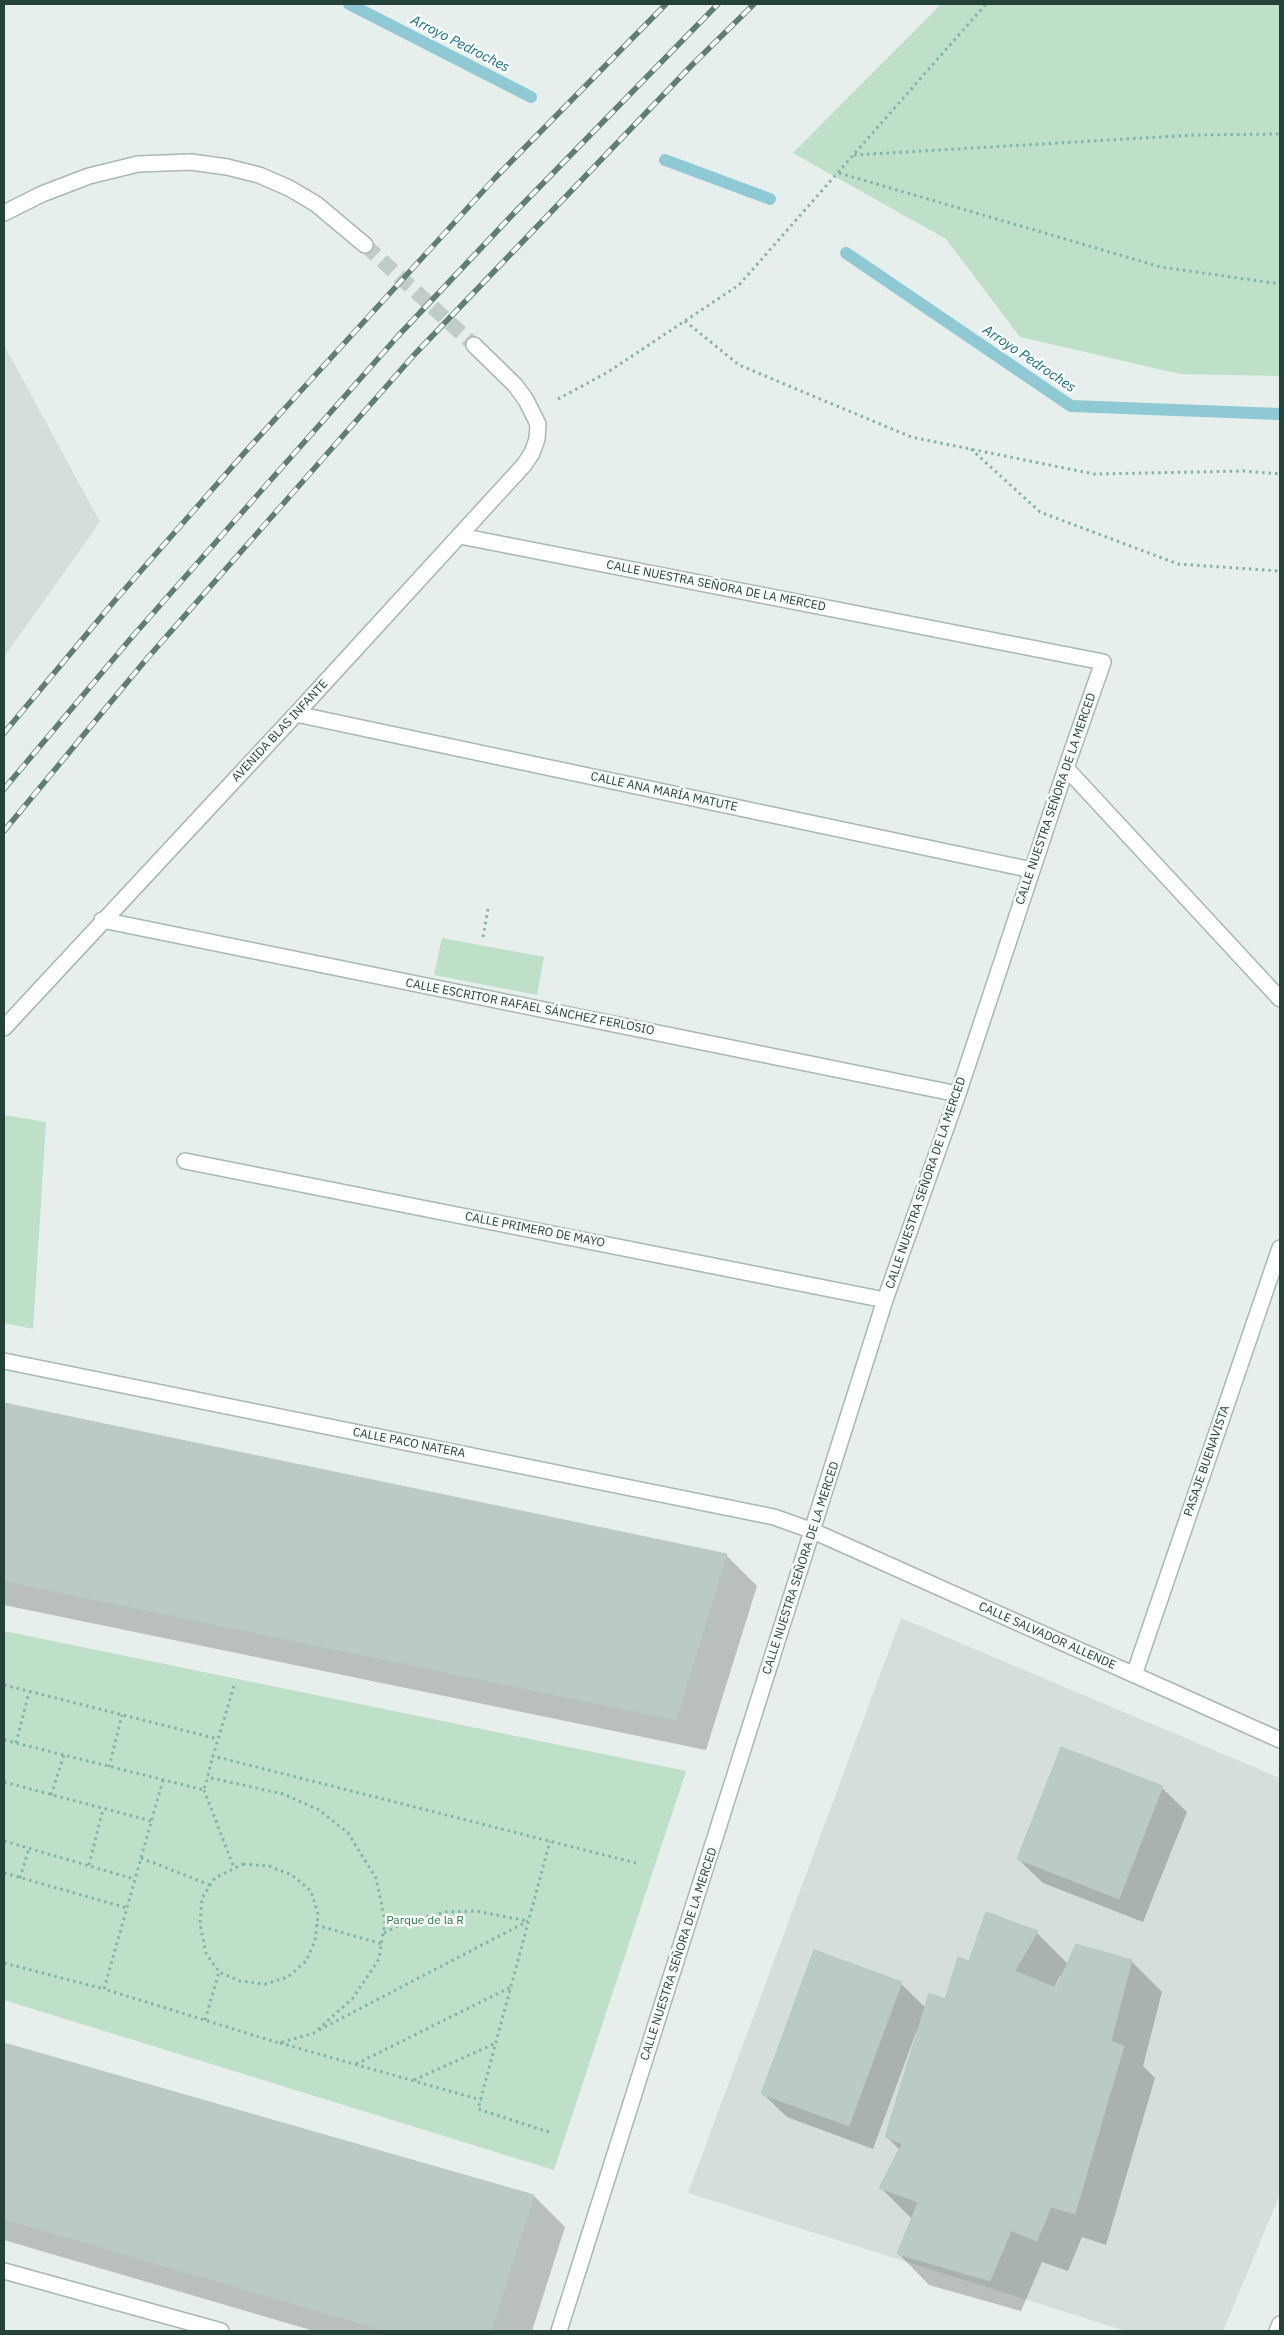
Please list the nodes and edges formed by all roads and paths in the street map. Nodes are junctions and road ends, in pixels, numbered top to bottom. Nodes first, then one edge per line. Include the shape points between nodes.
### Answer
1 (986, 4) edge
2 (1280, 134) edge
3 (854, 155) junction
4 (839, 173) junction
5 (4, 213) edge
6 (365, 245) tunnel mouth
7 (1280, 284) edge
8 (685, 321) junction
9 (474, 345) tunnel mouth
10 (535, 418) junction
11 (970, 449) junction
12 (1280, 474) edge
13 (460, 536) junction
14 (1280, 571) edge
15 (296, 714) junction
16 (1066, 768) junction
17 (1032, 870) junction
18 (488, 909) dead end
19 (102, 920) junction
20 (483, 937) dead end
21 (1280, 999) edge
22 (4, 1028) edge
23 (958, 1094) junction
24 (185, 1161) dead end
25 (1280, 1248) edge
26 (885, 1300) junction
27 (4, 1361) edge
28 (813, 1531) junction
29 (1134, 1675) junction
30 (4, 1686) edge
31 (234, 1686) dead end
32 (29, 1692) junction
33 (122, 1715) junction
34 (218, 1739) junction
35 (4, 1740) edge
36 (1280, 1740) edge
37 (16, 1743) junction
38 (64, 1755) junction
39 (213, 1756) junction
40 (110, 1767) junction
41 (207, 1777) junction
42 (163, 1780) junction
43 (4, 1782) edge
44 (204, 1790) junction
45 (51, 1795) junction
46 (103, 1809) junction
47 (152, 1821) junction
48 (550, 1840) junction
49 (4, 1841) edge
50 (29, 1848) junction
51 (141, 1858) junction
52 (640, 1864) dead end
53 (88, 1865) junction
54 (234, 1868) junction
55 (4, 1873) edge
56 (20, 1878) junction
57 (134, 1879) junction
58 (210, 1885) junction
59 (127, 1908) junction
60 (528, 1921) junction
61 (316, 1925) junction
62 (383, 1934) junction
63 (382, 1944) junction
64 (4, 1963) edge
65 (220, 1972) junction
66 (511, 1987) junction
67 (104, 1989) junction
68 (205, 2020) junction
69 (314, 2033) junction
70 (279, 2043) junction
71 (496, 2043) junction
72 (356, 2065) junction
73 (413, 2081) junction
74 (481, 2100) junction
75 (549, 2132) dead end
76 (4, 2271) edge
77 (1280, 2324) edge
78 (221, 2331) edge
79 (559, 2331) edge
80 (1277, 2331) edge

1 - 3 path
2 - 3 path
3 - 4 path
4 - 7 path via 1161,267
4 - 8 path via 739,286
5 - 6 street via 89,176 138,164 191,162 259,175 289,188 316,204
8 - 10 path
8 - 11 path via 739,365 911,437
9 - 10 street via 515,384
10 - 13 street, AVENIDA BLAS INFANTE via 537,439 524,465
11 - 12 path via 1094,474 1244,470
11 - 14 path via 1040,512 1178,564
13 - 15 street, AVENIDA BLAS INFANTE
13 - 16 street, CALLE NUESTRA SEÑORA DE LA MERCED via 1103,662
15 - 17 street, CALLE ANA MARÍA MATUTE
15 - 19 street, AVENIDA BLAS INFANTE
16 - 17 street, CALLE NUESTRA SEÑORA DE LA MERCED
16 - 21 street
17 - 23 street, CALLE NUESTRA SEÑORA DE LA MERCED
18 - 20 path
19 - 22 street, AVENIDA BLAS INFANTE
19 - 23 street, CALLE ESCRITOR RAFAEL SÁNCHEZ FERLOSIO
23 - 26 street, CALLE NUESTRA SEÑORA DE LA MERCED
24 - 26 street, CALLE PRIMERO DE MAYO
25 - 29 street, PASAJE BUENAVISTA
26 - 28 street, CALLE NUESTRA SEÑORA DE LA MERCED
27 - 28 street, CALLE PACO NATERA via 774,1517
28 - 29 street, CALLE SALVADOR ALLENDE
28 - 79 street, CALLE NUESTRA SEÑORA DE LA MERCED
29 - 36 street, CALLE SALVADOR ALLENDE
30 - 32 path
31 - 34 path
32 - 33 path
32 - 37 path
33 - 34 path
33 - 40 path
34 - 39 path
35 - 37 path
37 - 38 path
38 - 40 path
38 - 45 path
39 - 41 path
39 - 48 path
40 - 42 path
41 - 44 path
41 - 62 path via 283,1794 319,1810 348,1833 376,1878 385,1921
42 - 44 path
42 - 47 path
43 - 45 path
44 - 54 path
45 - 46 path
46 - 47 path
46 - 53 path
47 - 51 path
48 - 52 path
48 - 60 path
49 - 50 path
50 - 53 path
50 - 56 path
51 - 57 path
51 - 58 path
53 - 57 path
54 - 58 path via 215,1878
54 - 61 path via 243,1864 269,1866 292,1875 311,1891 318,1914
55 - 56 path
56 - 59 path
57 - 59 path
58 - 65 path via 202,1898 200,1924 206,1953
59 - 67 path
60 - 62 path via 476,1911 446,1912 405,1922
60 - 66 path
60 - 69 path
61 - 63 path
61 - 65 path via 315,1941 306,1961 288,1977 265,1984 240,1981
62 - 63 path
63 - 69 path via 378,1959 353,1998
64 - 67 path
65 - 68 path
66 - 71 path
66 - 72 path
67 - 68 path
68 - 70 path
69 - 70 path
70 - 72 path
71 - 73 path
71 - 74 path
72 - 73 path
73 - 74 path
74 - 75 path via 478,2109
76 - 78 street
77 - 80 street

